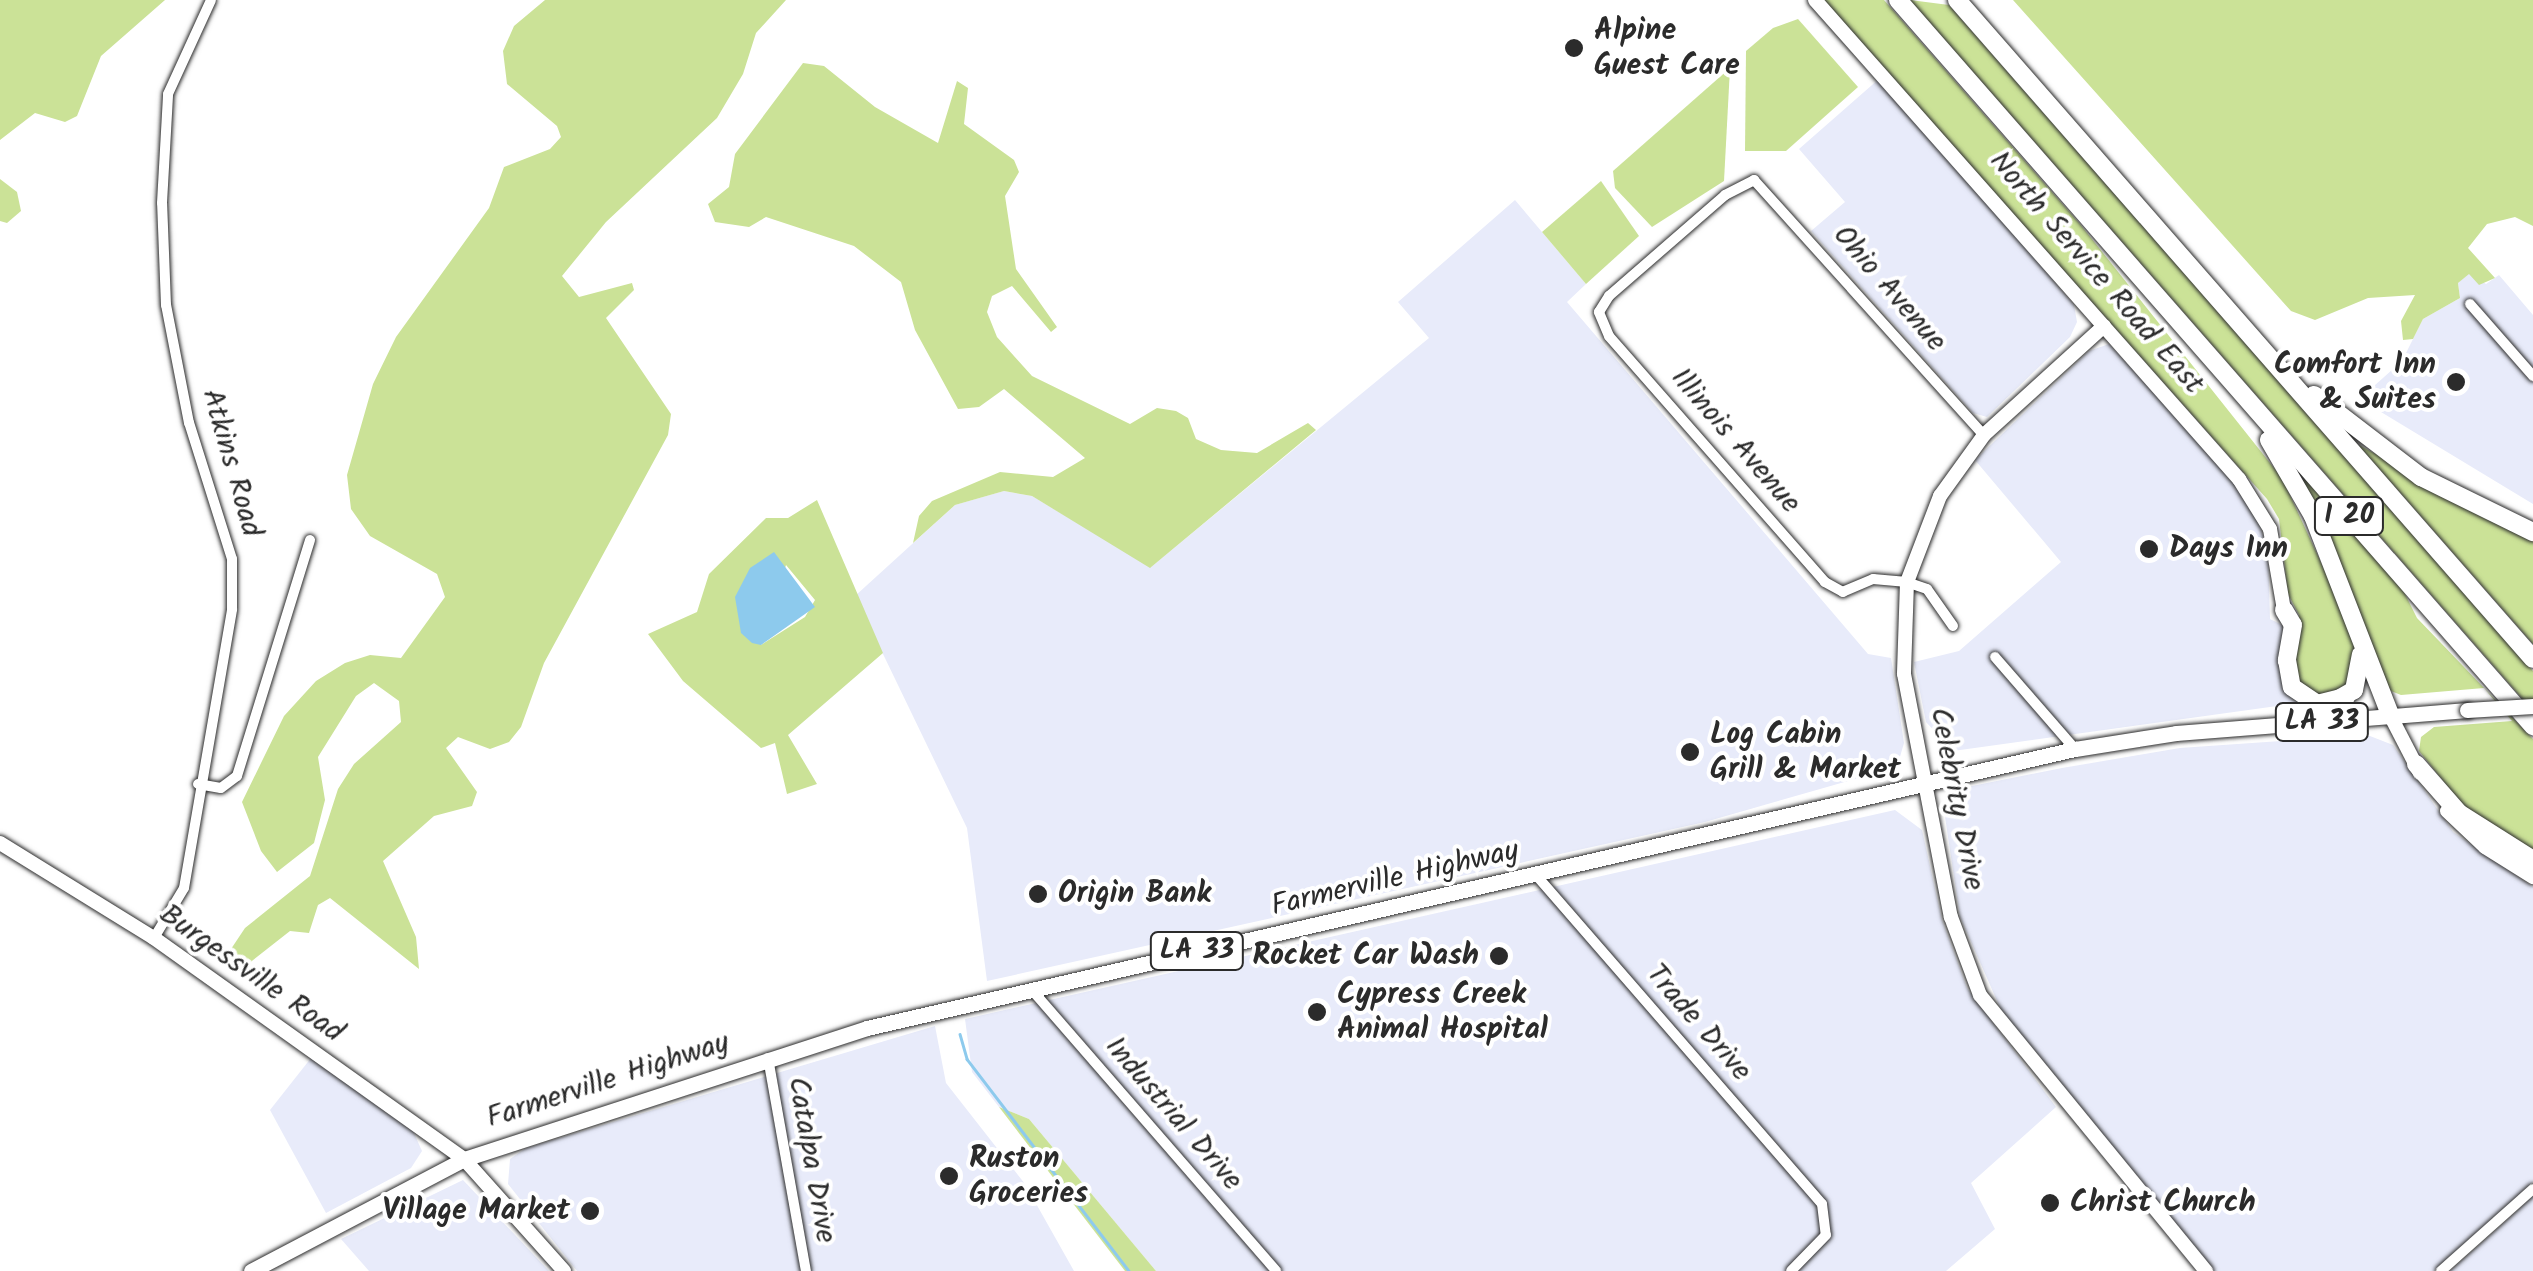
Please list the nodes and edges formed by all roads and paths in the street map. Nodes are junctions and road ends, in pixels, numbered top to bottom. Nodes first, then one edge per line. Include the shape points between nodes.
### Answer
1 (211, 0) edge
2 (1815, 0) edge
3 (1898, 0) edge
4 (1957, 0) edge
5 (2470, 304) dead end
6 (2165, 305) junction
7 (1598, 319) joint
8 (2104, 326) junction
9 (2276, 366) junction
10 (2533, 376) edge
11 (1984, 436) junction
12 (2533, 532) edge
13 (310, 540) dead end
14 (1908, 582) junction
15 (2284, 610) joint
16 (1953, 626) dead end
17 (2356, 630) junction
18 (1995, 657) dead end
19 (2533, 658) edge
20 (2346, 697) junction
21 (2533, 706) edge
22 (2390, 715) junction
23 (2293, 725) junction
24 (2533, 726) edge
25 (2074, 750) junction
26 (2416, 764) junction
27 (1923, 783) junction
28 (198, 784) junction
29 (0, 843) edge
30 (2533, 860) edge
31 (1536, 875) junction
32 (2533, 878) edge
33 (154, 938) junction
34 (1032, 990) junction
35 (768, 1058) junction
36 (464, 1158) junction
37 (2533, 1189) edge
38 (252, 1271) edge
39 (564, 1271) edge
40 (806, 1271) edge
41 (1276, 1271) edge
42 (1791, 1271) edge
43 (2206, 1271) edge
44 (2441, 1271) edge

1 - 28 street, Atkins Road via 168,94 162,203 166,305 232,559 232,609
2 - 8 street, North Service Road East
3 - 6 highway, I 20
4 - 9 highway, I 20
5 - 10 street
6 - 17 highway via 2295,480
6 - 24 highway, I 20
7 - 11 street, Ohio Avenue via 1609,296 1725,195 1754,180
7 - 14 street, Illinois Avenue via 1838,592 1873,579
8 - 11 street, Celebrity Drive
8 - 15 street, North Service Road East via 2251,494 2270,529
9 - 12 highway via 2421,477
9 - 19 highway, I 20
11 - 14 street, Celebrity Drive via 1940,496
13 - 28 street via 237,776 221,788
14 - 16 street via 1927,589
14 - 27 street, Celebrity Drive via 1904,674
15 - 20 highway via 2293,625 2287,660 2292,687 2317,704
17 - 20 highway via 2362,670
17 - 22 highway
18 - 25 street
20 - 23 highway
21 - 22 main road, Farmerville Highway / LA 33, bridge
22 - 23 main road, Farmerville Highway / LA 33
22 - 26 street
23 - 25 main road, Farmerville Highway / LA 33
25 - 27 main road, Farmerville Highway / LA 33
26 - 30 highway via 2459,813
26 - 32 street via 2452,816
27 - 31 main road, Farmerville Highway / LA 33
27 - 43 street, Celebrity Drive via 1951,916 1980,994
28 - 33 street, Atkins Road via 184,888
29 - 33 street, Burgessville Road
31 - 34 main road, Farmerville Highway / LA 33
31 - 42 street, Trade Drive via 1822,1204 1826,1236
33 - 36 street, Burgessville Road
34 - 35 main road, Farmerville Highway / LA 33
34 - 41 street, Industrial Drive
35 - 36 main road, Farmerville Highway / LA 33
35 - 40 street, Catalpa Drive
36 - 38 main road, Farmerville Highway / LA 33
36 - 39 street, Burgessville Road
37 - 44 street

